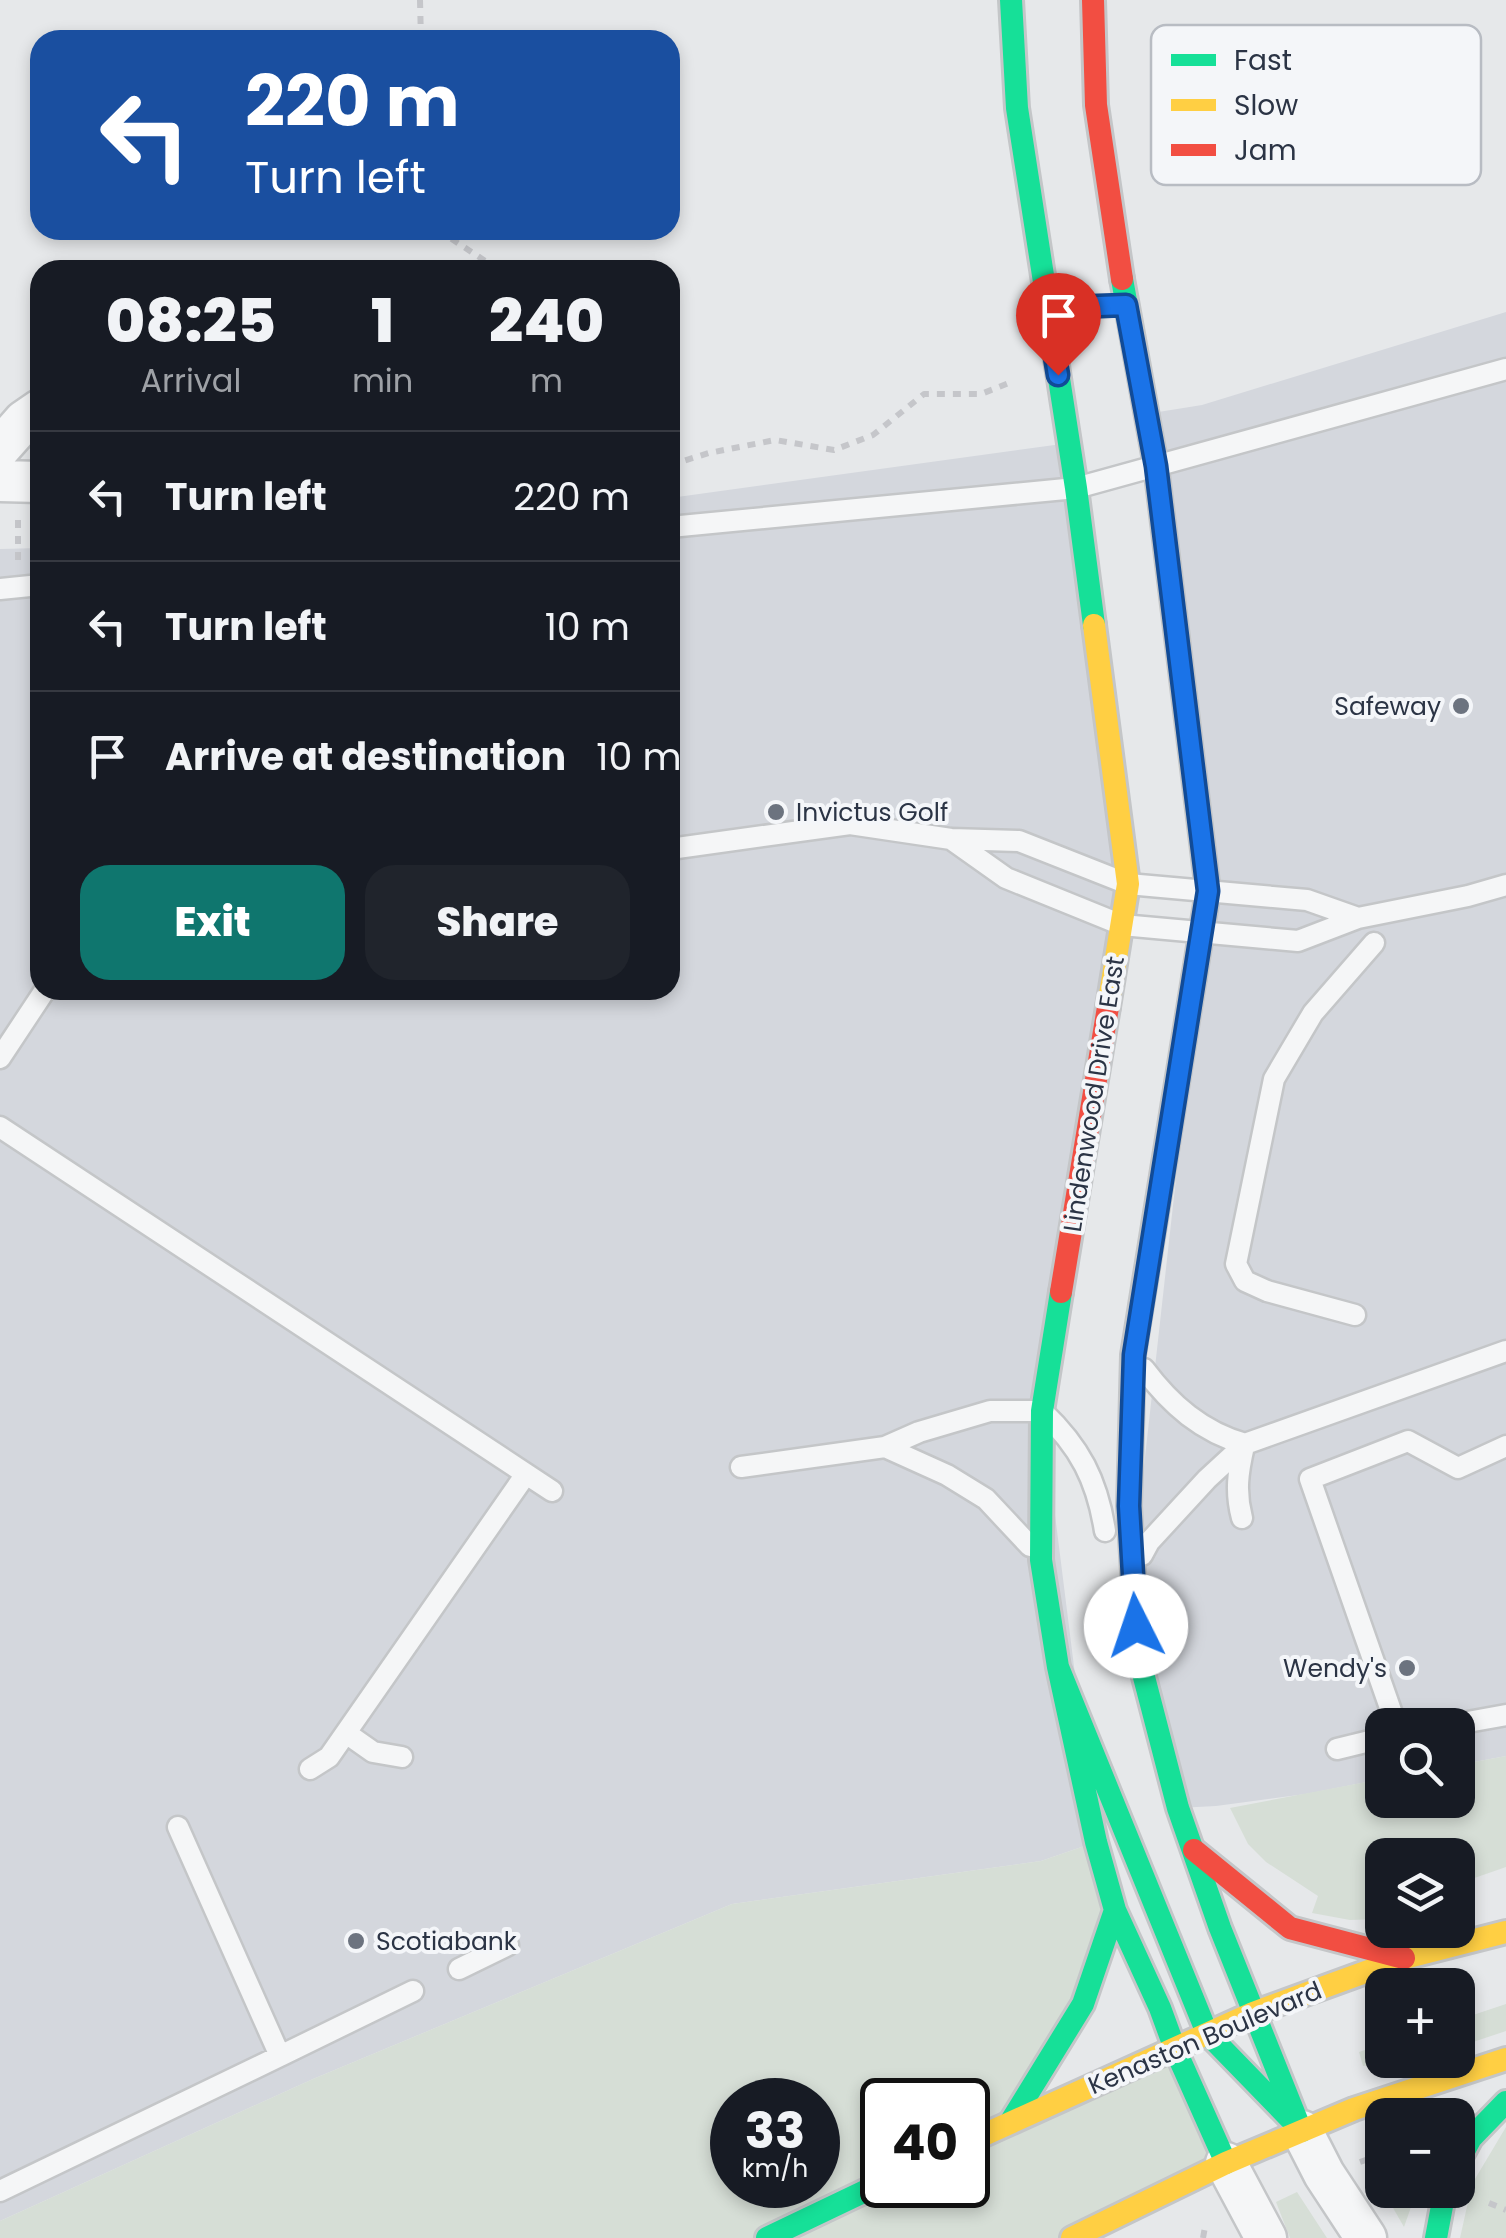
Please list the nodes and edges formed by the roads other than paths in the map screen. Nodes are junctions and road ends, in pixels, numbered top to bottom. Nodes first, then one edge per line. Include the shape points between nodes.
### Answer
1 (1011, 0) edge
2 (1094, 0) edge
3 (1126, 305) junction
4 (1047, 308) junction
5 (1506, 369) edge
6 (30, 417) edge
7 (1156, 466) junction
8 (15, 473) edge
9 (1076, 488) junction
10 (680, 526) edge
11 (951, 839) junction
12 (680, 848) edge
13 (1128, 884) junction
14 (1506, 884) edge
15 (1208, 891) junction
16 (1358, 918) junction
17 (1122, 924) junction
18 (1201, 932) junction
19 (1374, 943) dead end
20 (38, 1000) edge
21 (0, 1058) edge
22 (0, 1128) edge
23 (1355, 1316) dead end
24 (1506, 1351) edge
25 (1134, 1355) junction
26 (1042, 1411) junction
27 (1244, 1444) junction
28 (1506, 1446) edge
29 (886, 1447) junction
30 (741, 1467) dead end
31 (526, 1474) junction
32 (552, 1491) dead end
33 (1242, 1518) dead end
34 (1041, 1560) junction
35 (1133, 1585) junction
36 (1058, 1667) junction
37 (1390, 1708) edge
38 (1506, 1714) edge
39 (1475, 1720) edge
40 (346, 1733) junction
41 (1365, 1742) edge
42 (1337, 1749) dead end
43 (402, 1757) dead end
44 (310, 1769) dead end
45 (178, 1827) dead end
46 (1194, 1850) junction
47 (1115, 1910) junction
48 (1506, 1932) edge
49 (508, 1945) dead end
50 (1404, 1958) junction
51 (458, 1969) dead end
52 (413, 1991) dead end
53 (1253, 2013) junction
54 (1207, 2033) junction
55 (1175, 2048) junction
56 (280, 2056) junction
57 (1506, 2059) edge
58 (1506, 2102) edge
59 (1011, 2121) junction
60 (990, 2131) edge
61 (1302, 2131) junction
62 (1475, 2134) edge
63 (1226, 2162) junction
64 (0, 2191) edge
65 (860, 2193) edge
66 (1442, 2208) edge
67 (1078, 2235) edge
68 (1123, 2236) edge
69 (768, 2238) edge
70 (1266, 2238) edge
71 (1366, 2238) edge
72 (1436, 2238) edge

1 - 4 street, Lindenwood Drive East via 1017,108
2 - 3 street via 1096,105
3 - 4 lane
3 - 7 street
4 - 9 street, Lindenwood Drive East
5 - 7 lane
6 - 8 street
7 - 9 lane
7 - 15 street
9 - 10 lane
9 - 13 street, Lindenwood Drive East
11 - 12 lane via 850,824
11 - 13 lane via 1019,842
11 - 17 lane via 1006,878
13 - 15 lane
13 - 17 street, Lindenwood Drive East
14 - 16 lane
15 - 16 lane via 1308,900
15 - 18 street
16 - 18 lane via 1298,941
17 - 18 lane
17 - 26 street, Lindenwood Drive East
18 - 25 street
19 - 23 lane via 1313,1013 1274,1079 1236,1264 1245,1281
20 - 21 lane
22 - 31 lane
24 - 27 lane
25 - 27 lane via 1188,1417
25 - 35 street
26 - 29 lane via 975,1414
26 - 34 street, Lindenwood Drive East
26 - 35 lane via 1084,1462 1116,1570
27 - 33 lane via 1236,1478
27 - 35 lane via 1149,1542
28 - 37 lane via 1458,1468 1408,1441 1310,1478
29 - 30 lane
29 - 34 lane via 986,1498
31 - 32 lane
31 - 40 lane
34 - 36 street, Lindenwood Drive East
35 - 46 street via 1138,1654
36 - 47 street, Lindenwood Drive East
36 - 54 street
38 - 39 lane
40 - 43 lane via 373,1752
40 - 44 lane
41 - 42 lane
45 - 56 lane
46 - 50 street via 1290,1928
46 - 53 street
47 - 55 street, Lindenwood Drive East
47 - 59 street via 1084,2004
48 - 50 street, Kenaston Boulevard
49 - 51 lane
50 - 53 street, Kenaston Boulevard
52 - 56 lane
53 - 54 street, Kenaston Boulevard
53 - 61 street
54 - 55 street, Kenaston Boulevard
54 - 61 street
55 - 59 street, Kenaston Boulevard
55 - 63 street, Lindenwood Drive East
56 - 64 lane
57 - 61 street
58 - 62 street
59 - 60 street, Kenaston Boulevard
61 - 63 street
61 - 71 street
63 - 67 street
63 - 70 street
65 - 69 street
66 - 72 street
67 - 68 street

